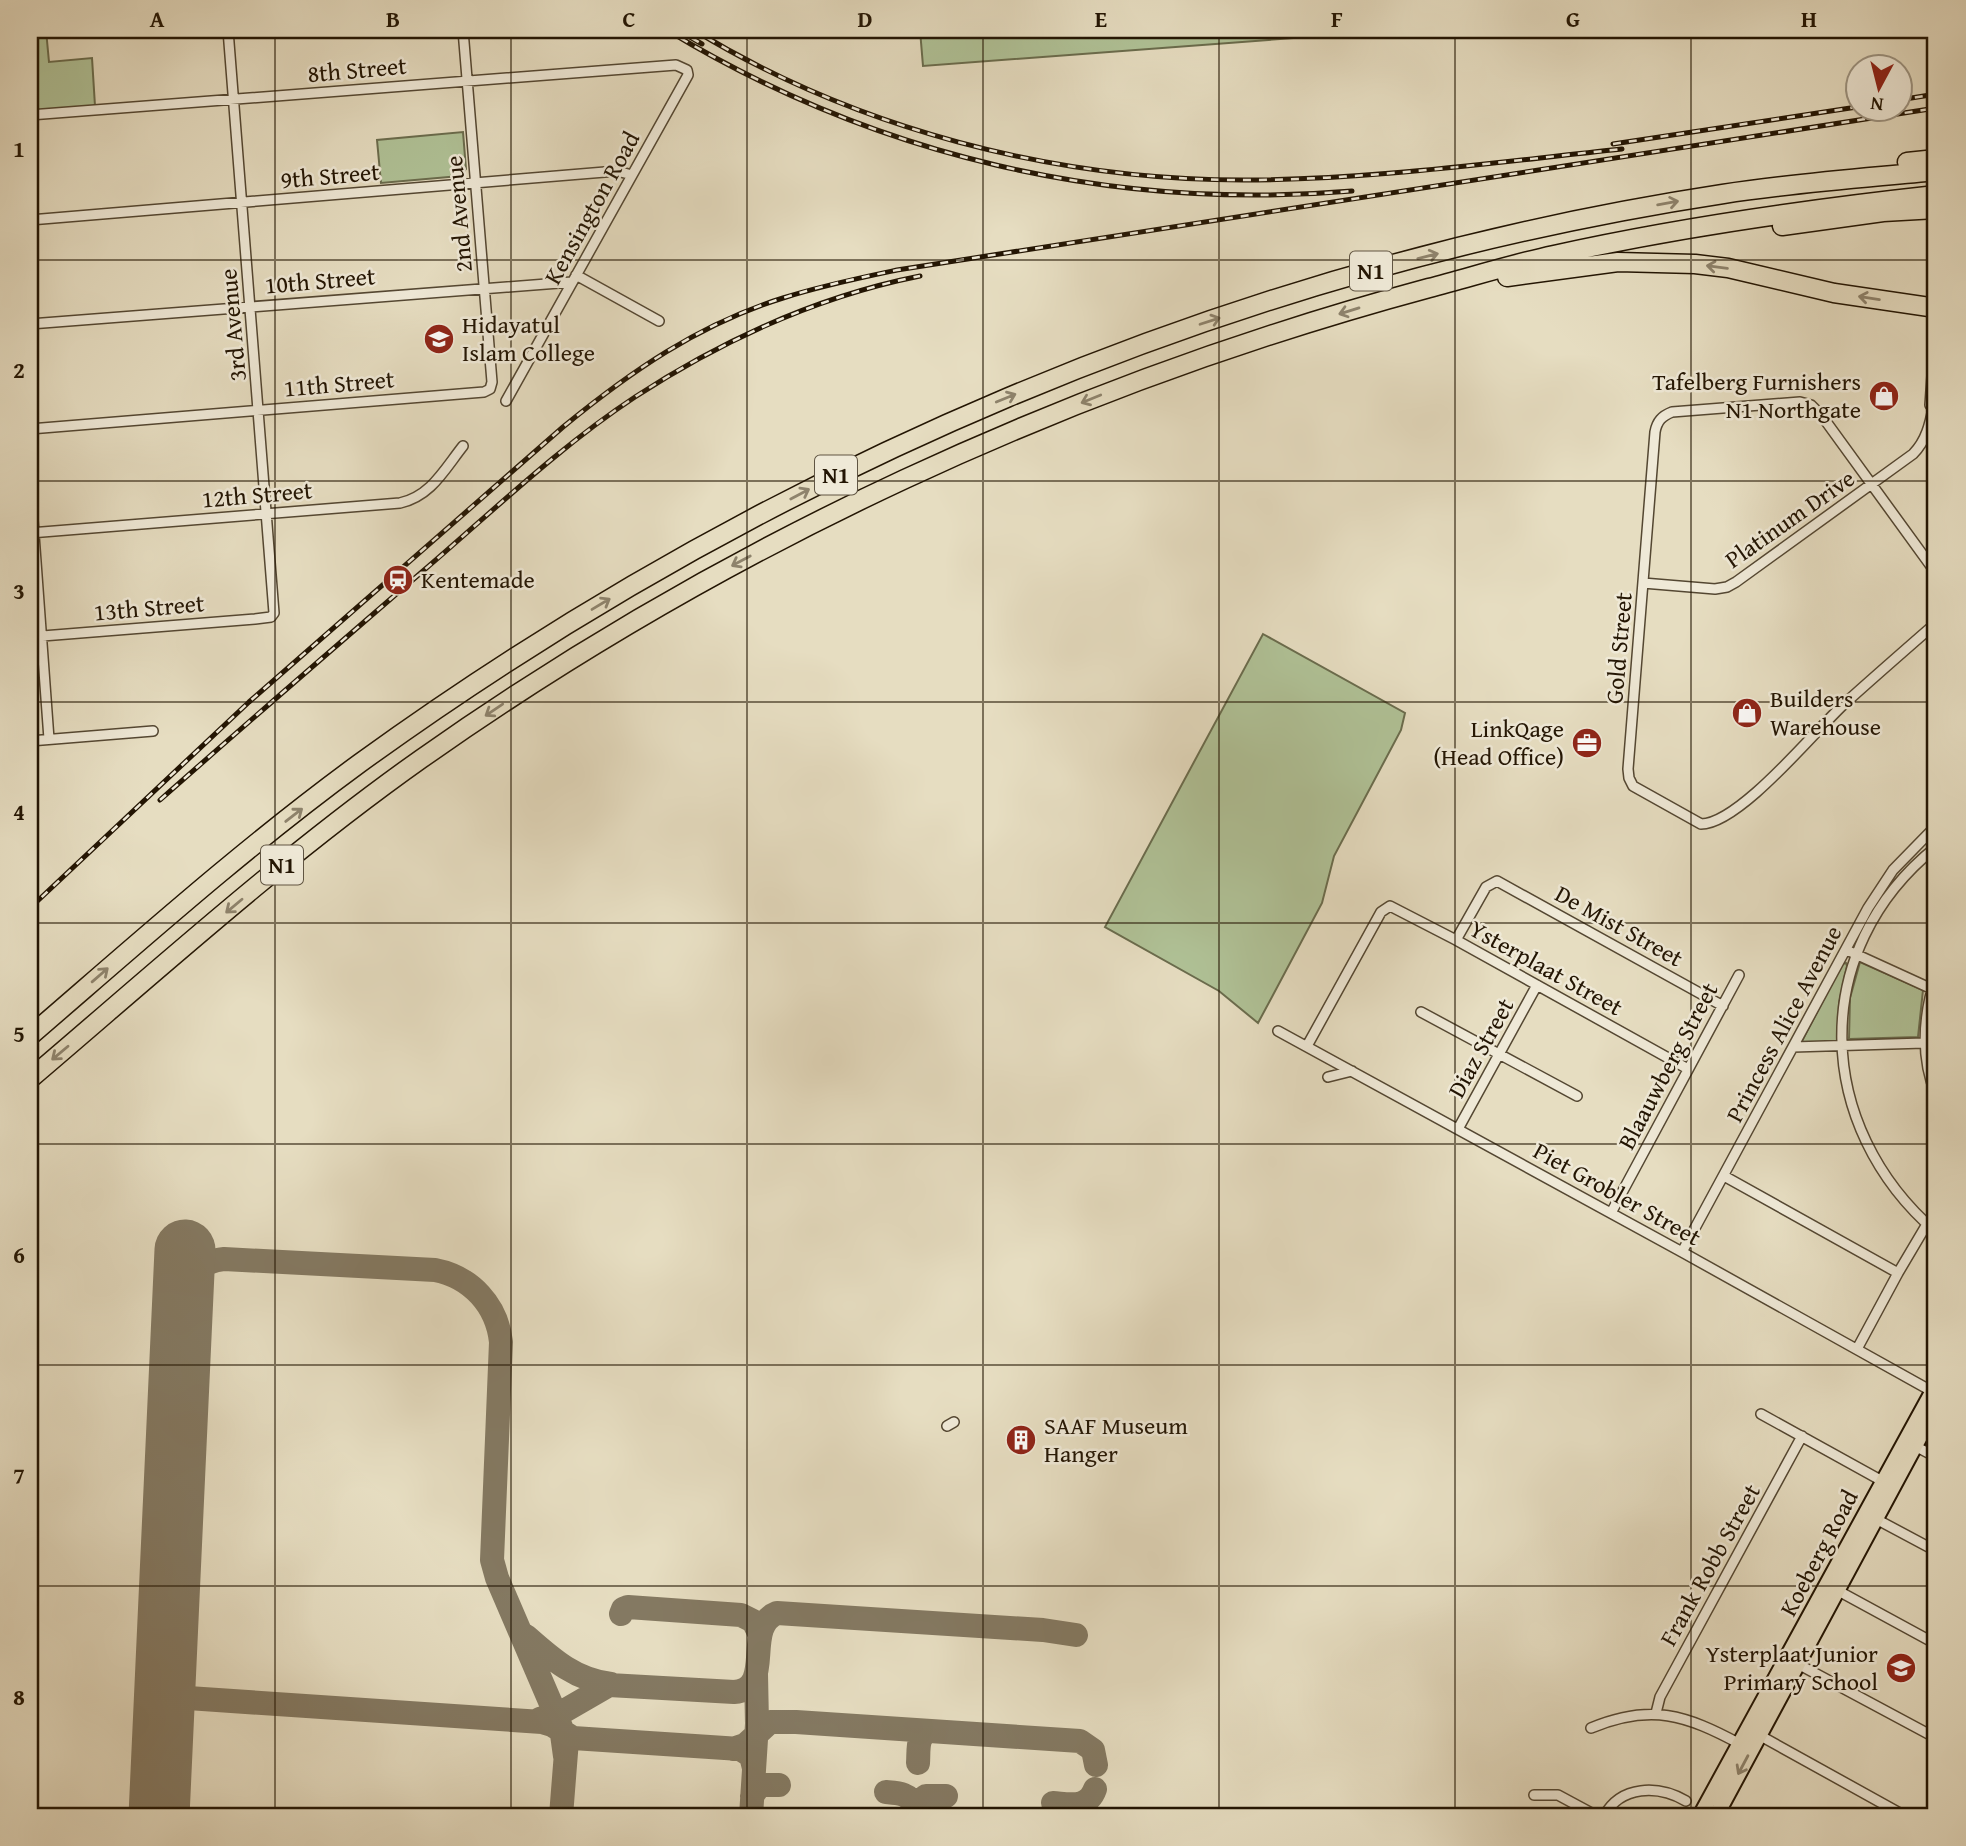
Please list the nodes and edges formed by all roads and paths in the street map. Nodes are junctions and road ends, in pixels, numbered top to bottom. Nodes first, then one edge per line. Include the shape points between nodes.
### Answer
1 (228, 30) edge
2 (463, 30) edge
3 (687, 70) joint
4 (468, 80) junction
5 (234, 99) junction
6 (30, 115) edge
7 (1936, 159) edge
8 (1936, 171) edge
9 (632, 175) junction
10 (475, 184) junction
11 (1798, 184) junction
12 (1936, 195) edge
13 (242, 203) junction
14 (1936, 209) edge
15 (30, 220) edge
16 (1557, 254) junction
17 (574, 278) junction
18 (1438, 286) junction
19 (485, 288) junction
20 (250, 306) junction
21 (1936, 308) edge
22 (1936, 319) edge
23 (659, 321) dead end
24 (30, 324) edge
25 (484, 392) joint
26 (1936, 396) edge
27 (506, 401) dead end
28 (259, 410) junction
29 (30, 429) edge
30 (1931, 431) edge
31 (463, 446) dead end
32 (30, 480) edge
33 (1871, 485) junction
34 (267, 513) junction
35 (32, 533) edge
36 (1936, 573) edge
37 (1643, 583) junction
38 (271, 617) joint
39 (1936, 623) edge
40 (30, 636) edge
41 (42, 636) junction
42 (153, 731) dead end
43 (49, 739) junction
44 (30, 741) edge
45 (1935, 830) edge
46 (1936, 847) edge
47 (1456, 940) junction
48 (1846, 949) junction
49 (1856, 955) junction
50 (1739, 975) dead end
51 (1936, 976) edge
52 (1537, 985) junction
53 (1932, 989) junction
54 (1723, 1006) junction
55 (1421, 1012) dead end
56 (1278, 1031) dead end
57 (30, 1036) edge
58 (1924, 1042) junction
59 (1307, 1046) junction
60 (1843, 1046) junction
61 (1793, 1047) junction
62 (1500, 1055) junction
63 (1688, 1069) junction
64 (1352, 1071) junction
65 (1328, 1077) dead end
66 (30, 1079) edge
67 (1936, 1095) edge
68 (1577, 1096) dead end
69 (1458, 1129) junction
70 (1724, 1176) junction
71 (1611, 1213) junction
72 (1927, 1224) junction
73 (1936, 1232) edge
74 (1682, 1252) junction
75 (1898, 1273) junction
76 (1857, 1349) junction
77 (1935, 1390) edge
78 (1936, 1407) edge
79 (1761, 1413) dead end
80 (1802, 1436) junction
81 (1910, 1444) junction
82 (1936, 1457) edge
83 (1884, 1482) junction
84 (1876, 1518) junction
85 (1936, 1550) edge
86 (1833, 1587) junction
87 (1936, 1644) edge
88 (1793, 1661) junction
89 (1656, 1713) junction
90 (1591, 1728) dead end
91 (1759, 1735) junction
92 (1936, 1738) edge
93 (1741, 1744) junction
94 (1534, 1796) dead end
95 (1686, 1801) dead end
96 (1597, 1816) edge
97 (1604, 1816) edge
98 (1700, 1816) edge
99 (1716, 1816) edge
100 (1905, 1816) edge

1 - 5 street, 3rd Avenue
2 - 4 street, 2nd Avenue
3 - 4 street, 8th Street via 676,65
3 - 9 street, Kensington Road
4 - 5 street, 8th Street
4 - 10 street, 2nd Avenue
5 - 6 street, 8th Street
5 - 13 street, 3rd Avenue
7 - 11 highway via 1850,169
8 - 11 highway, N1
9 - 10 street, 9th Street via 617,171
9 - 17 street, Kensington Road
10 - 13 street, 9th Street
10 - 19 street, 2nd Avenue
57 -> 11 highway, N1 via 182,904 357,765 542,639 692,550 839,473 990,404 1145,343 1374,270 1601,215
12 - 16 highway, N1 via 1722,223
13 - 15 street, 9th Street
13 - 20 street, 3rd Avenue
14 - 16 highway via 1731,232 1624,251
16 - 18 highway, N1
17 - 19 street, 10th Street
17 - 23 street
17 - 27 street, Kensington Road
21 -> 18 highway via 1834,293 1695,264 1618,262
18 -> 66 highway, N1 via 1296,327 1076,405 911,475 720,572 550,672 420,760 302,848
19 - 20 street, 10th Street
19 - 25 street, 2nd Avenue via 492,382
20 - 24 street, 10th Street
20 - 28 street, 3rd Avenue
22 - 30 street
25 - 28 street, 11th Street
26 - 30 street, Platinum Drive
28 - 29 street, 11th Street
28 - 34 street, 3rd Avenue
30 - 33 street, Platinum Drive via 1913,454
31 - 34 street, 12th Street via 426,493 415,500
32 - 35 street
33 - 36 street
33 - 37 street, Platinum Drive via 1727,587
33 - 37 street, Gold Street via 1811,405 1801,402 1665,414 1655,432
34 - 35 street, 12th Street
34 - 38 street, 3rd Avenue
35 - 41 street
37 - 39 street, Gold Street via 1629,778 1639,791 1701,824 1719,820 1745,802
38 - 41 street, 13th Street
40 - 41 street, 13th Street
41 - 43 street
42 - 43 street
43 - 44 street
45 - 48 street, Princess Alice Avenue via 1893,870
46 - 49 street via 1886,898
47 - 52 street, Ysterplaat Street
47 - 54 street, De Mist Street via 1486,887 1497,881
47 - 59 street, Ysterplaat Street via 1396,907 1385,908
48 - 49 street
48 - 61 street, Princess Alice Avenue
49 - 53 street
49 - 60 street via 1844,1000
50 - 54 street, Blaauwberg Street
51 - 53 street
52 - 62 street, Diaz Street
52 - 63 street, Ysterplaat Street
53 - 58 street
54 - 63 street, Blaauwberg Street
55 - 62 street
56 - 59 street, Piet Grobler Street
58 - 60 street
58 - 67 street
59 - 64 street, Piet Grobler Street
60 - 61 street
60 - 72 street via 1848,1088 1867,1143 1895,1189
61 - 70 street, Princess Alice Avenue
62 - 68 street
62 - 69 street, Diaz Street
63 - 71 street, Blaauwberg Street
64 - 65 street
64 - 69 street, Piet Grobler Street
69 - 71 street, Piet Grobler Street
70 - 74 street, Princess Alice Avenue
70 - 75 street
71 - 74 street, Piet Grobler Street
72 - 73 street
72 - 75 street
74 - 76 street, Piet Grobler Street
75 - 76 street
76 - 77 street, Piet Grobler Street
77 - 81 main road, Koeberg Road
78 - 81 main road, Koeberg Road
79 - 80 street
80 - 83 street
80 - 89 street, Frank Robb Street via 1660,1697
81 - 82 street
81 - 83 main road, Koeberg Road
81 - 84 main road, Koeberg Road
83 - 86 main road, Koeberg Road
84 - 85 street
84 - 86 main road, Koeberg Road
86 - 87 street
86 - 88 main road, Koeberg Road
88 - 91 main road, Koeberg Road
88 - 92 street
88 - 93 main road, Koeberg Road
89 - 90 street via 1622,1717
89 - 93 street via 1690,1720
91 -> 99 main road, Koeberg Road
91 - 100 street
93 - 98 main road, Koeberg Road
94 - 96 street via 1558,1795
95 - 97 street via 1674,1794 1646,1790 1619,1799

